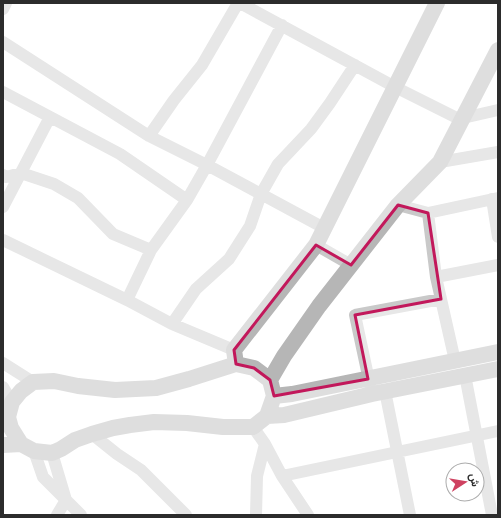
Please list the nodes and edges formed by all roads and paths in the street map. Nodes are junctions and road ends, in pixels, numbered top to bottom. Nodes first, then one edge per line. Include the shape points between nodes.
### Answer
1 (6, 3) edge
2 (239, 3) edge
3 (437, 3) edge
4 (3, 9) edge
5 (282, 25) junction
6 (3, 42) edge
7 (498, 50) edge
8 (355, 65) junction
9 (395, 87) junction
10 (3, 92) edge
11 (498, 110) edge
12 (50, 117) junction
13 (462, 119) junction
14 (150, 136) junction
15 (498, 152) edge
16 (440, 162) junction
17 (207, 165) junction
18 (21, 173) junction
19 (3, 175) edge
20 (261, 194) junction
21 (495, 199) edge
22 (187, 200) junction
23 (398, 205) junction
24 (3, 207) edge
25 (428, 213) junction
26 (324, 228) junction
27 (498, 237) edge
28 (3, 240) edge
29 (316, 245) junction
30 (151, 250) junction
31 (351, 265) junction
32 (498, 265) edge
33 (436, 277) junction
34 (441, 299) junction
35 (127, 300) junction
36 (172, 324) junction
37 (498, 352) edge
38 (235, 357) junction
39 (455, 361) junction
40 (3, 363) edge
41 (498, 369) edge
42 (465, 375) junction
43 (368, 379) junction
44 (270, 380) junction
45 (33, 382) junction
46 (3, 386) edge
47 (378, 393) junction
48 (274, 396) junction
49 (8, 412) edge
50 (267, 416) junction
51 (253, 427) junction
52 (498, 431) edge
53 (92, 434) junction
54 (477, 436) junction
55 (265, 444) junction
56 (3, 445) edge
57 (28, 448) junction
58 (397, 452) junction
59 (52, 453) junction
60 (282, 476) junction
61 (66, 500) junction
62 (494, 512) edge
63 (57, 515) edge
64 (81, 515) edge
65 (186, 515) edge
66 (256, 515) edge
67 (308, 515) edge
68 (410, 515) edge

1 - 4 street
2 - 5 street
2 - 14 street via 202,65
3 - 9 street
5 - 8 street
5 - 17 street
6 - 14 street
7 - 13 street
8 - 9 street
8 - 20 street via 311,129 278,164
9 - 13 street
9 - 26 street
10 - 12 street
11 - 13 street
12 - 18 street
12 - 22 street via 120,154
13 - 16 street
14 - 17 street
15 - 16 street
16 - 23 street
17 - 20 street
17 - 22 street
18 - 19 street via 6,177
18 - 24 street
18 - 30 street via 54,184 78,198 113,234
20 - 26 street
20 - 36 street via 250,226 229,259 196,289
21 - 25 street
21 - 27 street
22 - 30 street
23 - 25 street
23 - 31 street
25 - 33 street
26 - 29 street
28 - 35 street
29 - 31 street
29 - 38 street
30 - 35 street
31 - 44 street via 319,306
32 - 33 street
33 - 34 street
34 - 39 street
34 - 43 street via 355,315
35 - 36 street
36 - 38 street
37 - 39 street
38 - 44 street
38 - 45 street via 189,379 156,388 115,390 54,381
39 - 43 street
40 - 45 street
41 - 42 street
42 - 47 street
42 - 54 street
43 - 47 street
43 - 48 street
44 - 48 street
45 - 49 street via 21,391
46 - 49 street
47 - 50 street via 284,415
47 - 58 street
48 - 50 street
49 - 57 street via 11,428
50 - 51 street
51 - 53 street via 154,422
51 - 55 street
52 - 54 street
53 - 59 street
53 - 65 street via 141,470
54 - 58 street
54 - 62 street
55 - 60 street
55 - 66 street via 257,476
56 - 57 street
57 - 59 street
57 - 61 street via 43,477
58 - 60 street
58 - 68 street
59 - 61 street
60 - 67 street
61 - 63 street
61 - 64 street

